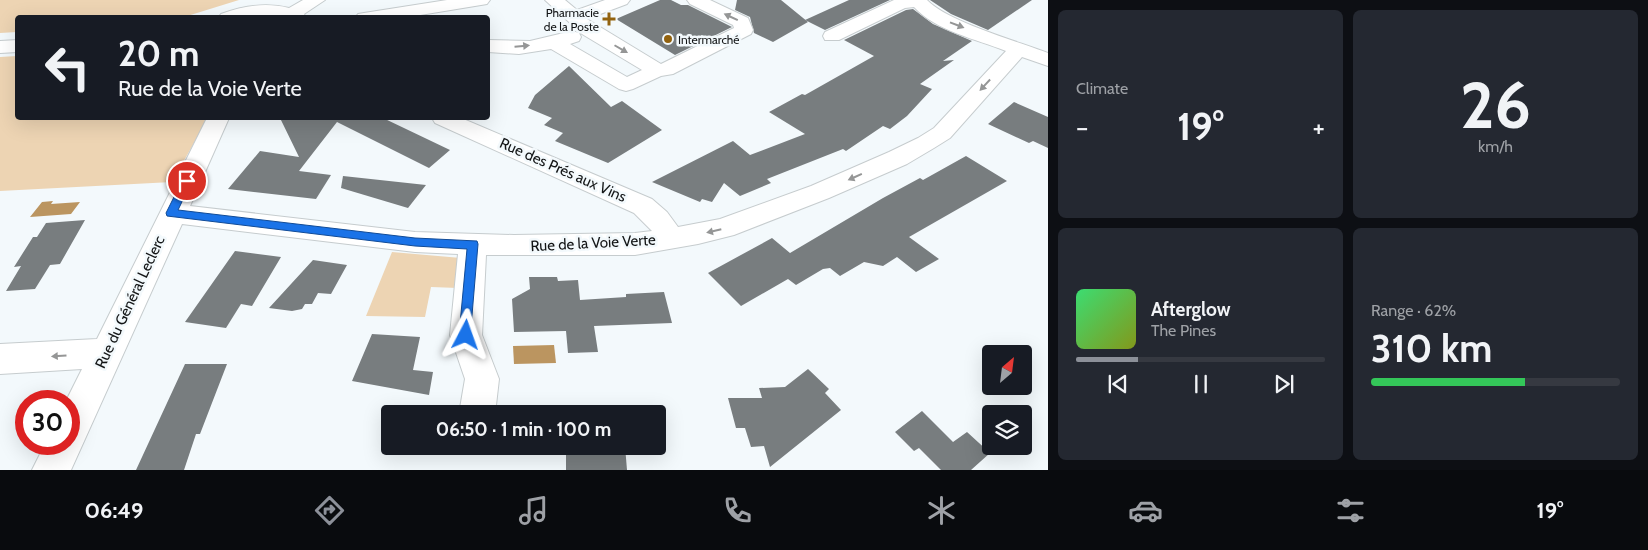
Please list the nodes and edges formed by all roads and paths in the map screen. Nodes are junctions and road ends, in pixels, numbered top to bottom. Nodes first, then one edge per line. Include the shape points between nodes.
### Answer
1 (316, 0) edge
2 (481, 0) edge
3 (554, 0) edge
4 (621, 0) edge
5 (696, 0) edge
6 (917, 1) edge
7 (267, 5) edge
8 (459, 11) edge
9 (236, 15) edge
10 (292, 15) edge
11 (295, 15) edge
12 (405, 15) edge
13 (582, 24) junction
14 (832, 36) dead end
15 (556, 44) junction
16 (15, 46) edge
17 (490, 46) edge
18 (0, 47) edge
19 (1019, 49) junction
20 (1048, 60) edge
21 (657, 70) junction
22 (217, 120) edge
23 (447, 120) edge
24 (171, 213) junction
25 (671, 239) junction
26 (473, 244) junction
27 (108, 353) junction
28 (0, 359) edge
29 (478, 405) edge
30 (80, 410) edge
31 (58, 455) edge
32 (51, 470) edge

1 - 11 street
2 - 8 street
3 - 13 street
4 - 13 street
21 -> 5 street via 666,70 744,30 742,22
6 - 14 street via 900,4
6 -> 19 street via 929,13 945,21
7 - 9 street
7 - 10 street
8 - 12 street
13 - 15 street
13 -> 21 street
17 -> 15 street
15 - 21 street via 626,85
16 - 18 street
19 - 20 street
19 -> 25 street, Rue de la Voie Verte via 942,133 919,147 755,218
22 - 24 street, Rue du Général Leclerc
23 - 25 street, Rue des Prés aux Vins via 643,206 658,219
24 - 26 street, Rue de la Voie Verte via 415,242
24 - 27 street, Rue du Général Leclerc
25 - 26 street, Rue de la Voie Verte via 635,244
26 - 29 street via 466,335 482,379
27 -> 28 street
27 - 30 street, Rue du Général Leclerc
31 - 32 street

